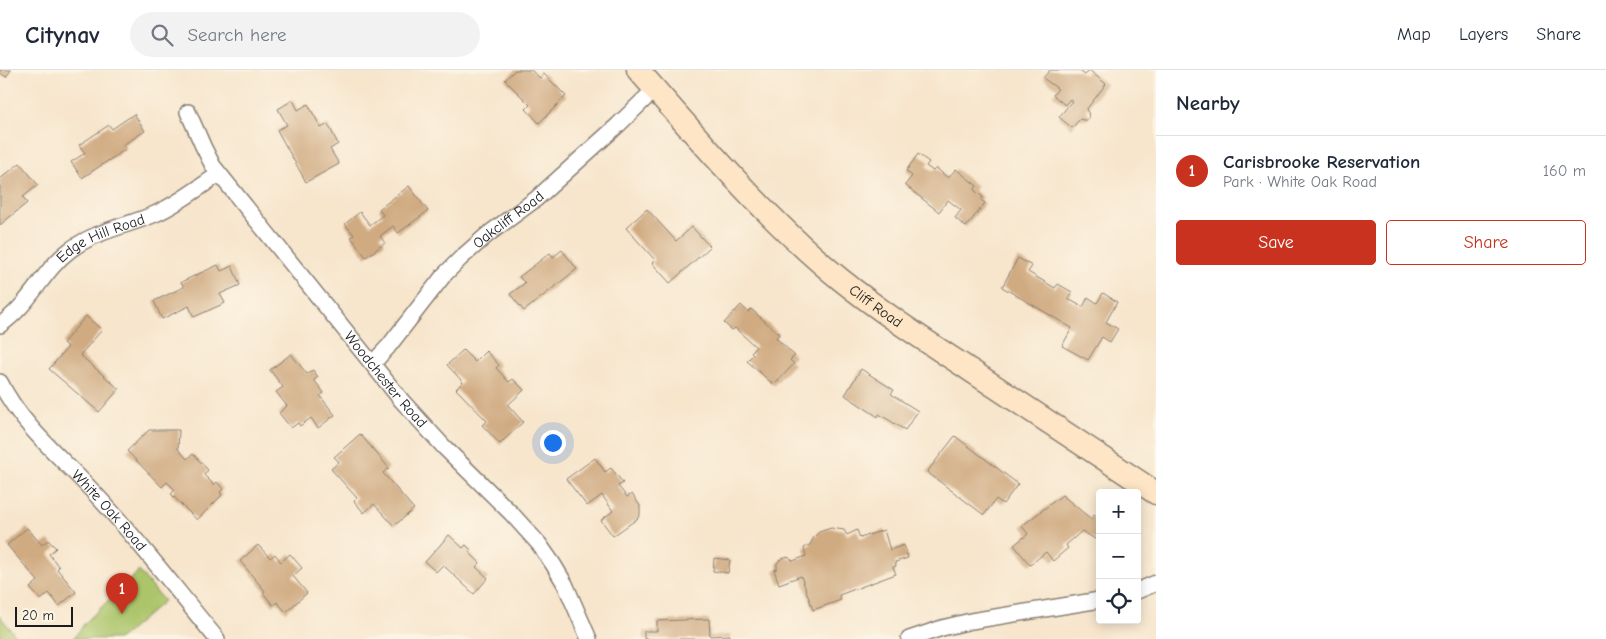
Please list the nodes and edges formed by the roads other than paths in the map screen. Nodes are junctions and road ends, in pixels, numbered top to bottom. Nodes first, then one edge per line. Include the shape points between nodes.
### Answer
1 (638, 70) edge
2 (655, 89) junction
3 (188, 112) dead end
4 (219, 174) junction
5 (0, 325) edge
6 (372, 363) junction
7 (0, 382) edge
8 (1156, 493) edge
9 (1156, 583) edge
10 (1141, 589) edge
11 (1096, 601) edge
12 (217, 639) edge
13 (589, 639) edge
14 (909, 639) edge

1 - 2 street, Cliff Road
2 - 6 street, Oakcliff Road via 536,199 461,258
2 - 8 street, Cliff Road via 776,220 841,280 907,328
3 - 4 street, Woodchester Road via 206,154
4 - 5 street, Edge Hill Road via 167,208 93,237 70,250
4 - 6 street, Woodchester Road
6 - 13 street, Woodchester Road via 423,426 511,513 543,550 565,584
7 - 12 street, White Oak Road via 30,428 108,507
9 - 10 street
11 - 14 street via 971,621

